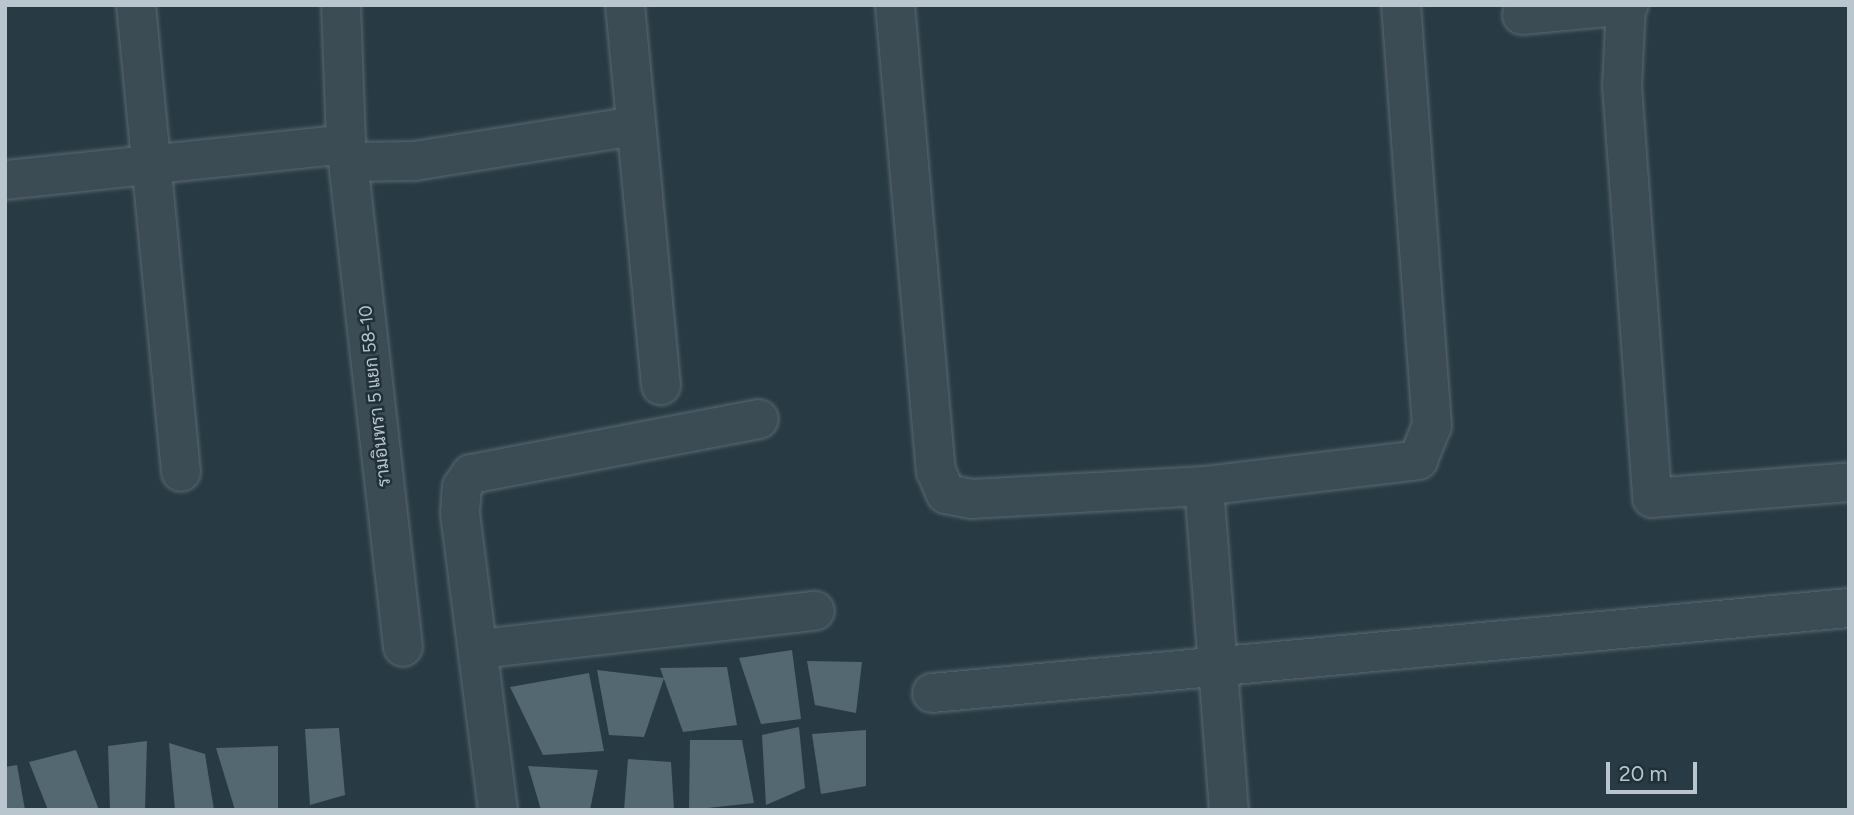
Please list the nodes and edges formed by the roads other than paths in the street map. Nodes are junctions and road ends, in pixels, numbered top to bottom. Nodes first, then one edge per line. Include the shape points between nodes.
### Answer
1 (136, 5) edge
2 (341, 5) edge
3 (625, 5) edge
4 (895, 5) edge
5 (1401, 5) edge
6 (1627, 5) edge
7 (1522, 15) dead end
8 (635, 126) junction
9 (348, 153) junction
10 (150, 165) junction
11 (5, 180) edge
12 (662, 386) dead end
13 (759, 419) dead end
14 (181, 472) dead end
15 (1849, 482) edge
16 (1204, 486) junction
17 (1849, 608) edge
18 (815, 611) dead end
19 (403, 647) dead end
20 (480, 649) junction
21 (1216, 666) junction
22 (932, 693) dead end
23 (498, 810) edge
24 (1229, 810) edge

1 - 10 street
2 - 9 street, รามอินทรา 5 แยก 58-10
3 - 8 street
4 - 16 street via 936,471 946,494 971,499
5 - 16 street via 1429,444 1418,460
6 - 7 street
6 - 15 street via 1622,86 1652,498
8 - 9 street via 414,162
8 - 12 street
9 - 10 street
9 - 19 street, รามอินทรา 5 แยก 58-10
10 - 11 street
10 - 14 street
13 - 20 street via 471,474 462,487 460,513
16 - 21 street
17 - 21 street
18 - 20 street
20 - 23 street
21 - 22 street
21 - 24 street

